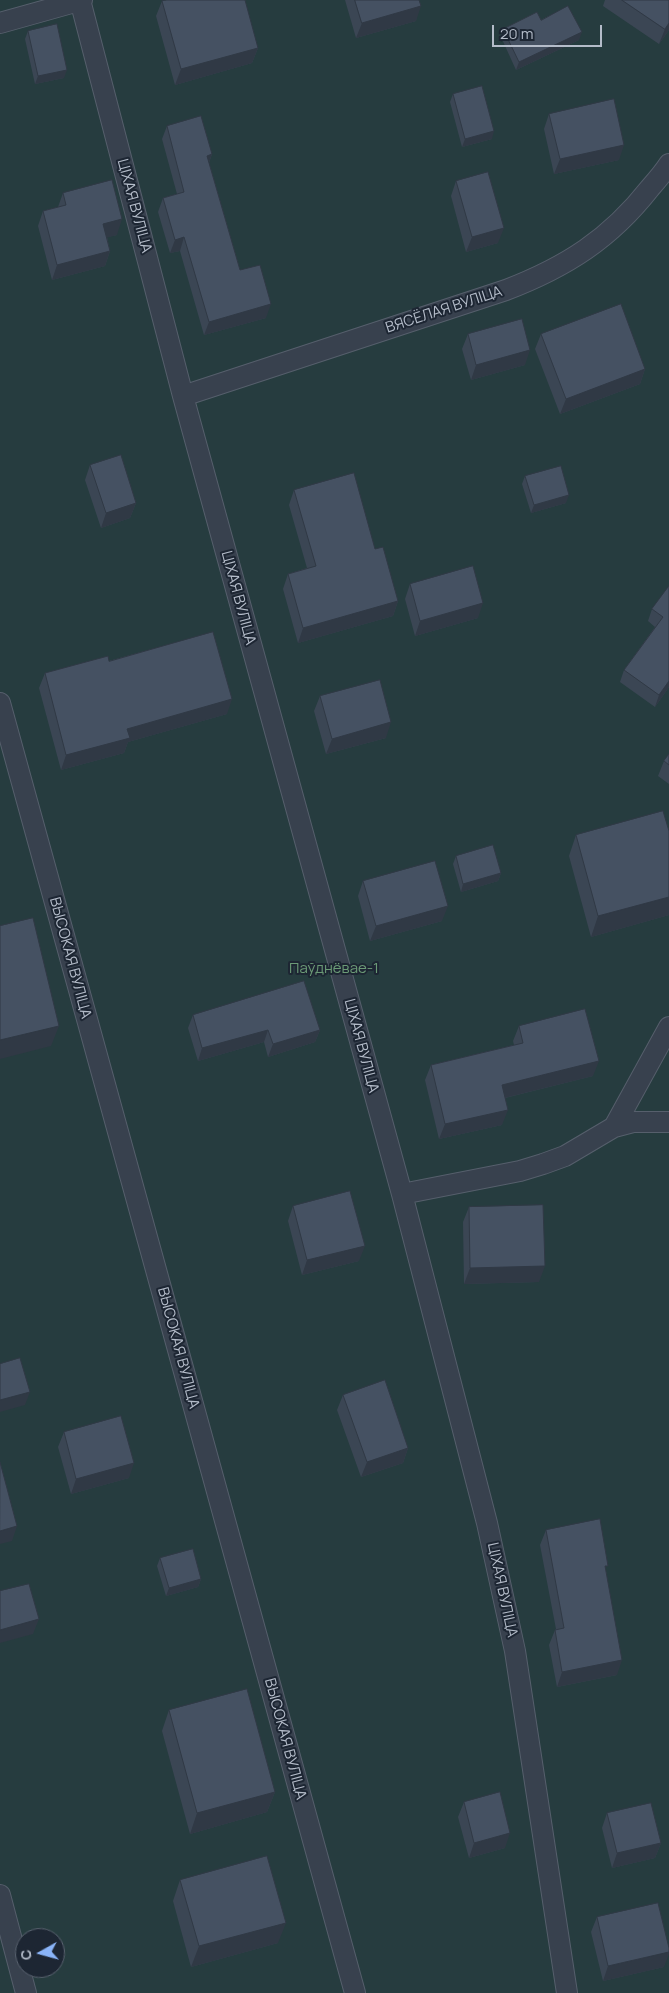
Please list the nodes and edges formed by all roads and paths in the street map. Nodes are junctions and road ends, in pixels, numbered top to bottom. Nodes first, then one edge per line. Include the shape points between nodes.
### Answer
1 (81, 0) edge
2 (0, 23) edge
3 (669, 164) edge
4 (183, 396) junction
5 (0, 704) edge
6 (669, 1027) edge
7 (669, 1122) edge
8 (614, 1126) junction
9 (402, 1194) junction
10 (0, 1896) edge
11 (26, 1993) edge
12 (355, 1993) edge
13 (567, 1993) edge

1 - 2 lane
1 - 4 lane, ЦІХАЯ ВУЛІЦА
3 - 4 lane, ВЯСЁЛАЯ ВУЛІЦА via 638,204 607,233 573,259 538,278
4 - 9 lane, ЦІХАЯ ВУЛІЦА
5 - 12 lane, ВЫСОКАЯ ВУЛІЦА
6 - 8 lane
7 - 8 lane via 633,1122
8 - 9 lane via 581,1147 542,1164
9 - 13 lane, ЦІХАЯ ВУЛІЦА via 487,1523 515,1651
10 - 11 lane

